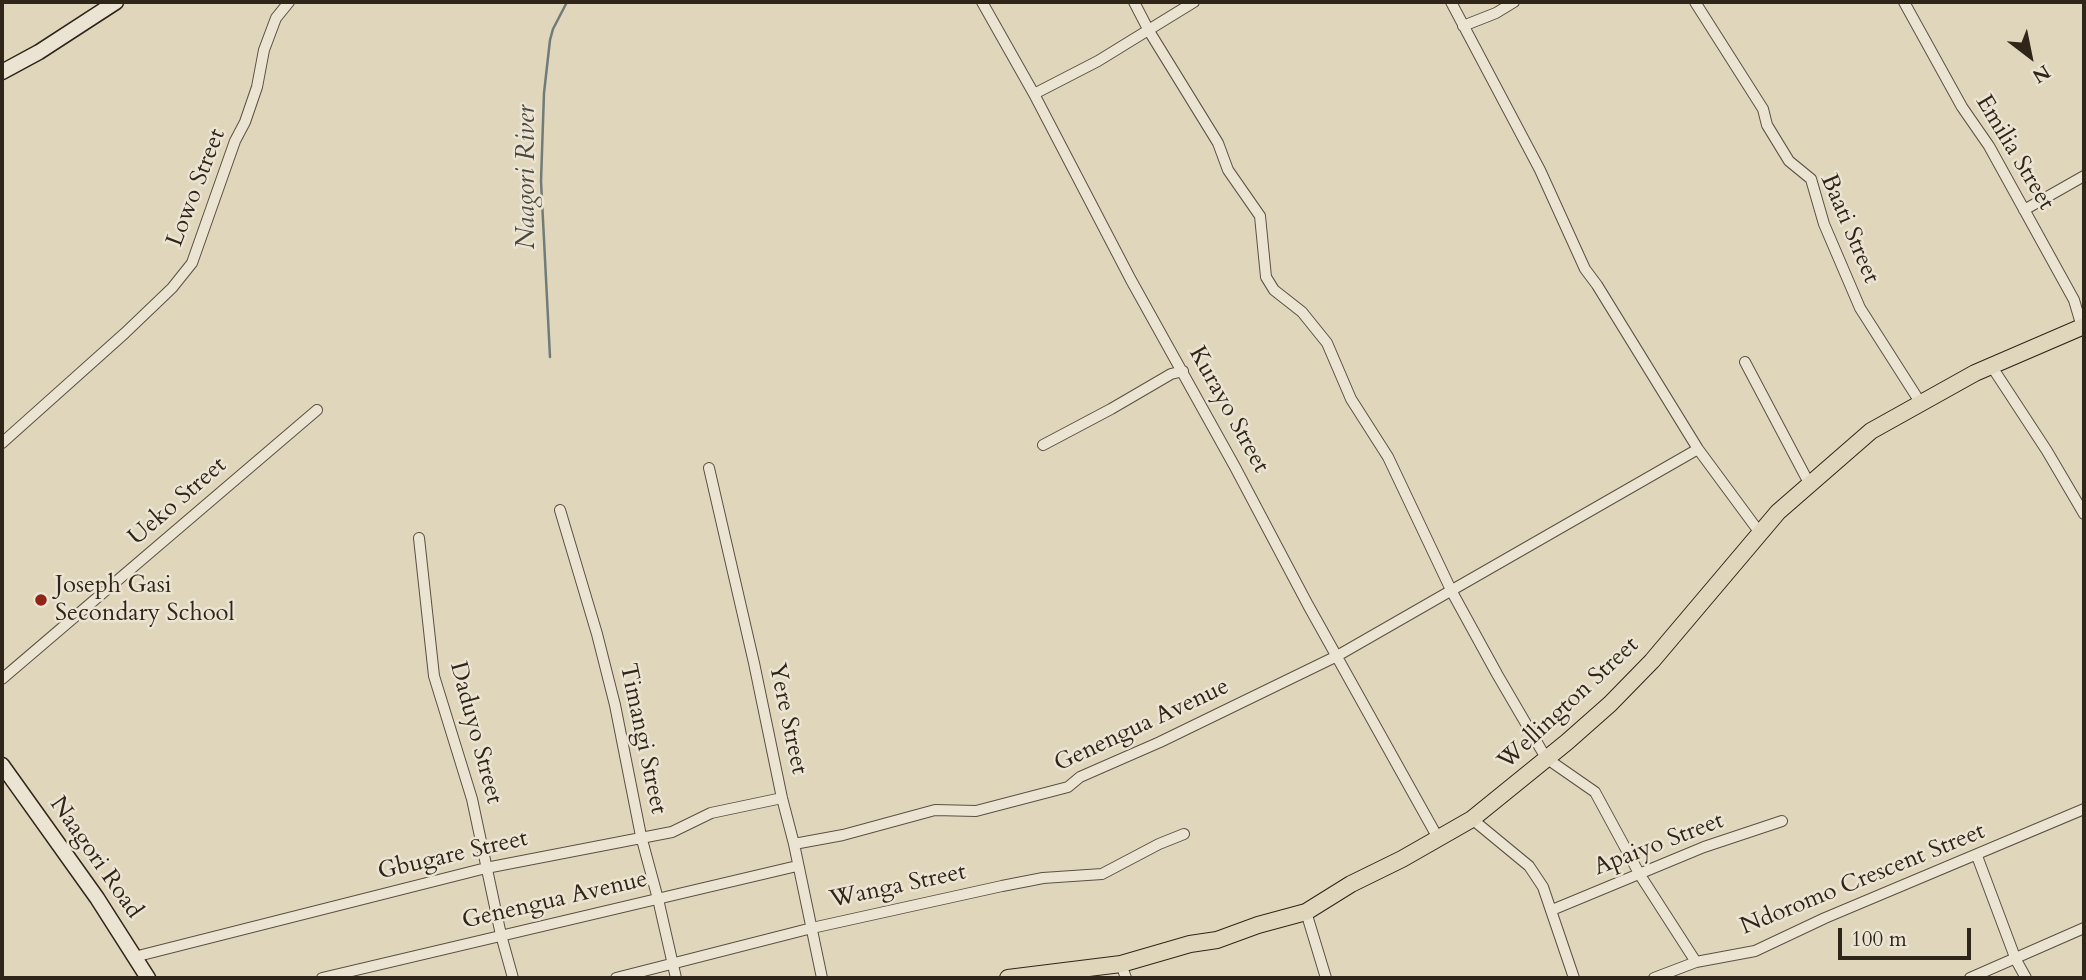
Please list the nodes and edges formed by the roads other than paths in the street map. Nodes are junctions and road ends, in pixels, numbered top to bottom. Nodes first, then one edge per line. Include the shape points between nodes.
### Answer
1 (116, 2) edge
2 (289, 2) edge
3 (982, 2) edge
4 (1134, 2) edge
5 (1194, 2) edge
6 (1451, 2) edge
7 (1514, 2) edge
8 (1695, 2) edge
9 (1904, 2) edge
10 (1463, 26) junction
11 (1149, 31) junction
12 (2, 72) edge
13 (1034, 93) junction
14 (2084, 176) edge
15 (2024, 210) junction
16 (2083, 326) edge
17 (1745, 362) dead end
18 (1992, 367) junction
19 (1183, 372) junction
20 (1920, 402) junction
21 (317, 410) dead end
22 (2, 443) edge
23 (1043, 445) dead end
24 (1698, 449) junction
25 (709, 468) dead end
26 (1810, 485) junction
27 (560, 510) dead end
28 (2084, 514) edge
29 (1760, 533) junction
30 (419, 538) dead end
31 (1452, 592) junction
32 (1338, 656) junction
33 (2, 680) edge
34 (1546, 758) junction
35 (2, 765) edge
36 (782, 798) junction
37 (2084, 810) edge
38 (1472, 819) junction
39 (1782, 821) dead end
40 (1184, 834) dead end
41 (641, 836) junction
42 (1438, 838) junction
43 (794, 844) junction
44 (1977, 856) junction
45 (797, 866) junction
46 (486, 868) junction
47 (1640, 875) junction
48 (659, 899) junction
49 (1552, 910) junction
50 (1306, 912) junction
51 (813, 928) junction
52 (2084, 928) edge
53 (501, 935) junction
54 (134, 957) junction
55 (2016, 960) junction
56 (1696, 962) junction
57 (672, 965) junction
58 (1124, 971) edge
59 (148, 978) edge
60 (322, 978) edge
61 (513, 978) edge
62 (617, 978) edge
63 (676, 978) edge
64 (822, 978) edge
65 (1008, 978) edge
66 (1326, 978) edge
67 (1574, 978) edge
68 (1654, 978) edge
69 (1970, 978) edge
70 (2026, 978) edge

1 - 12 street
2 - 22 street, Lowo Street via 276,18 264,50 257,87 192,264 125,333
3 - 13 street, Kurayo Street
4 - 11 street
5 - 11 street
6 - 10 street
7 - 10 street
8 - 20 street, Baati Street via 1763,109 1767,125 1789,161 1811,179 1824,224 1860,308
9 - 15 street, Emilia Street
10 - 24 street via 1540,170 1585,269
11 - 13 street
11 - 31 street via 1218,144 1228,170 1260,216 1266,277 1327,343 1351,399 1388,457
13 - 19 street, Kurayo Street
14 - 15 street
15 - 16 street, Emilia Street via 2074,300
16 - 18 main road, Wellington Street
17 - 26 street
18 - 20 main road, Wellington Street
18 - 28 street
19 - 23 street via 1171,374
19 - 32 street, Kurayo Street
20 - 26 main road, Wellington Street via 1871,431
21 - 33 street, Ueko Street
24 - 29 street
24 - 31 street, Genengua Avenue
25 - 36 street, Yere Street
26 - 29 main road, Wellington Street
27 - 41 street, Timangi Street via 600,645
29 - 34 main road, Wellington Street via 1651,661 1610,704
30 - 46 street, Daduyo Street via 434,676 472,799
31 - 32 street, Genengua Avenue
31 - 34 street
32 - 42 street, Kurayo Street
32 - 43 street, Genengua Avenue via 1080,777 1068,787 976,811 935,810
34 - 38 main road, Wellington Street
34 - 47 street via 1595,792
35 - 54 street, Naagori Road
36 - 41 street, Gbugare Street via 711,813 672,832
36 - 43 street, Yere Street
37 - 44 street, Ndoromo Crescent Street
38 - 42 main road, Wellington Street
38 - 49 street via 1529,866
39 - 47 street, Apaiyo Street
40 - 51 street, Wanga Street via 1102,874 1043,878
41 - 46 street, Gbugare Street
41 - 48 street, Timangi Street
42 - 50 main road, Wellington Street
43 - 45 street, Yere Street
44 - 55 street
44 - 56 street, Ndoromo Crescent Street via 1755,951
45 - 48 street, Genengua Avenue
45 - 51 street, Yere Street
46 - 53 street, Daduyo Street
46 - 54 street, Gbugare Street
47 - 49 street, Apaiyo Street
47 - 56 street
48 - 53 street, Genengua Avenue
48 - 57 street, Timangi Street
49 - 67 street
50 - 58 main road, Wellington Street via 1191,944
50 - 66 street
51 - 57 street, Wanga Street
51 - 64 street, Yere Street
52 - 55 street
53 - 60 street, Genengua Avenue
53 - 61 street, Daduyo Street
54 - 59 street, Naagori Road
55 - 69 street
55 - 70 street
56 - 68 street, Ndoromo Crescent Street
57 - 62 street, Wanga Street
57 - 63 street, Timangi Street
58 - 65 main road, Wellington Street

